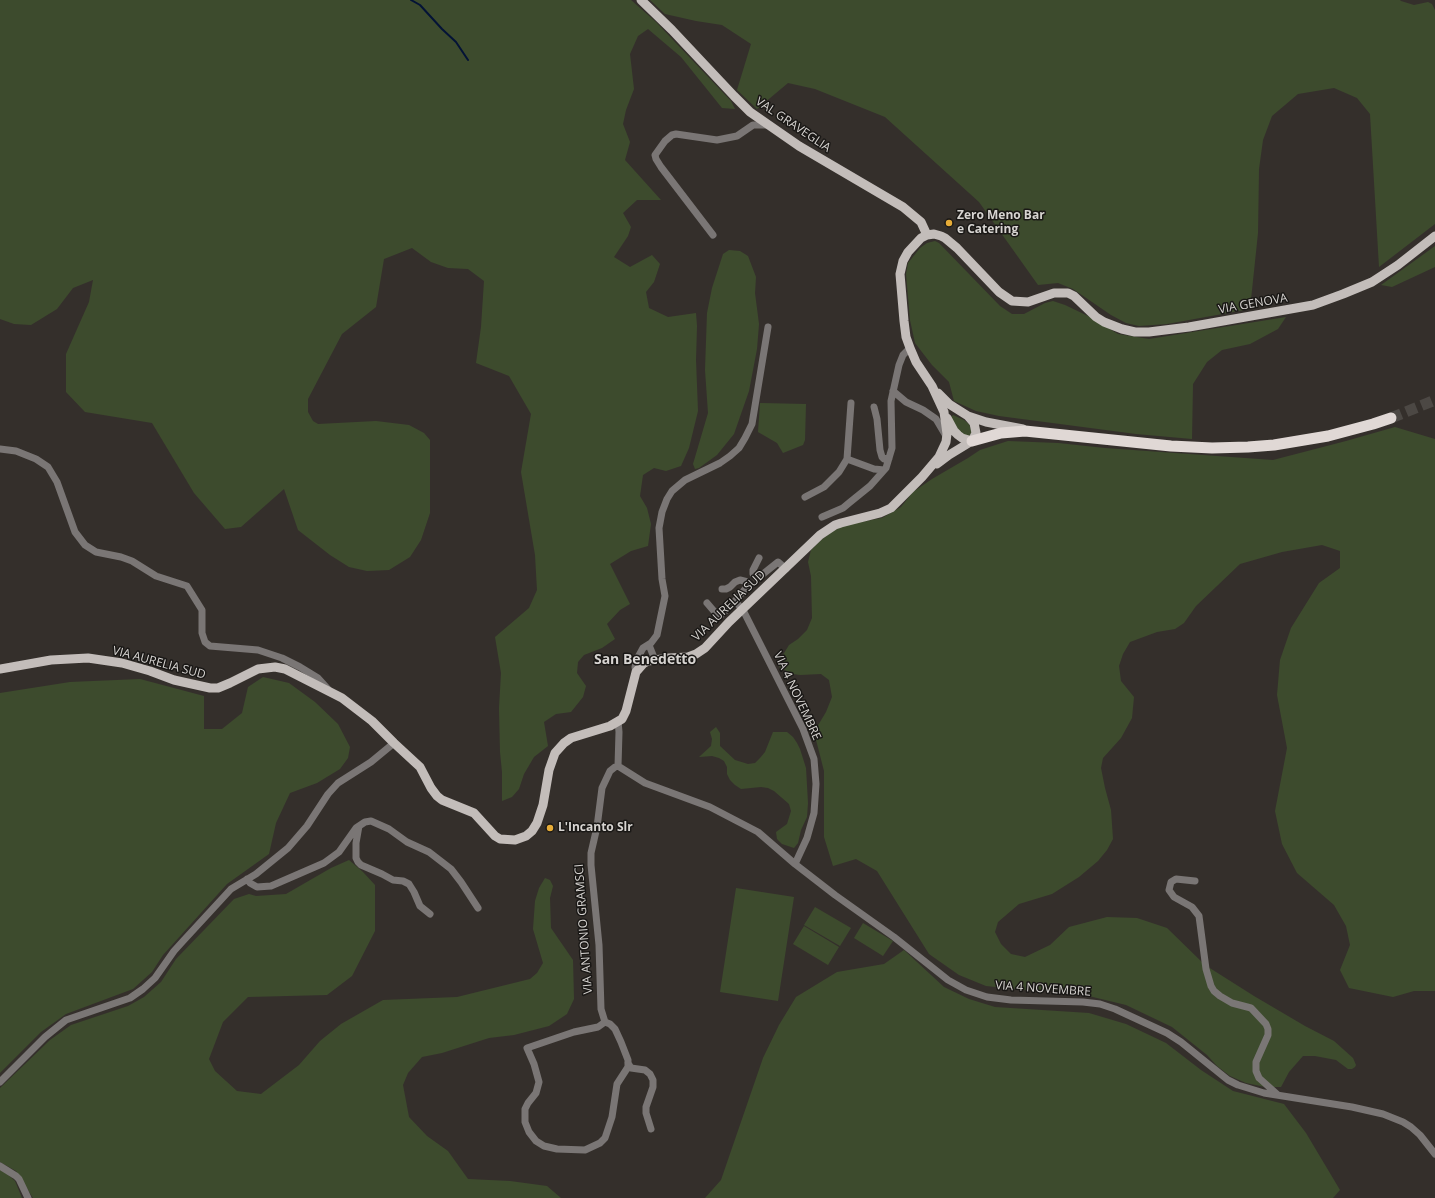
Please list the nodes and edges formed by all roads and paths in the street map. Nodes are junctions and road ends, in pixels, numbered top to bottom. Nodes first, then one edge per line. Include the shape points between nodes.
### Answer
1 (641, 0) edge
2 (768, 125) junction
3 (713, 235) dead end
4 (927, 235) junction
5 (1435, 236) edge
6 (768, 327) dead end
7 (910, 348) junction
8 (932, 386) junction
9 (893, 391) junction
10 (851, 403) dead end
11 (874, 408) dead end
12 (944, 412) junction
13 (968, 416) junction
14 (1391, 418) tunnel mouth
15 (1040, 432) junction
16 (947, 437) junction
17 (972, 441) junction
18 (0, 449) edge
19 (889, 458) junction
20 (847, 459) junction
21 (884, 470) junction
22 (922, 477) junction
23 (805, 497) dead end
24 (822, 517) dead end
25 (758, 558) dead end
26 (786, 569) junction
27 (722, 589) dead end
28 (735, 601) junction
29 (707, 604) dead end
30 (743, 610) junction
31 (649, 645) junction
32 (655, 660) junction
33 (0, 669) edge
34 (636, 672) junction
35 (329, 691) junction
36 (618, 722) junction
37 (394, 743) junction
38 (618, 766) junction
39 (360, 825) junction
40 (795, 864) junction
41 (247, 879) junction
42 (1195, 881) dead end
43 (478, 908) dead end
44 (430, 914) dead end
45 (605, 1022) junction
46 (628, 1063) junction
47 (0, 1082) edge
48 (1278, 1095) junction
49 (651, 1129) dead end
50 (1435, 1154) edge
51 (0, 1166) edge
52 (28, 1198) edge

1 - 2 main road, VAL GRAVEGLIA via 750,112
2 - 3 street via 753,125 737,136 717,140 672,135 656,155 661,167
2 - 4 main road, VAL GRAVEGLIA via 903,207 921,222
4 - 5 main road, VIA GENOVA via 940,236 951,243 999,292 1012,301 1028,302 1054,293 1068,293 1096,317 1135,332 1189,328 1313,305 1372,282
4 - 7 main road, VIA AURELIA SUD via 908,252 901,267 904,321
6 - 31 street via 752,424 745,438 739,448 720,463 678,485 665,505 660,528 665,596 657,635
7 - 8 main road, VIA AURELIA SUD
7 - 9 street via 903,355 899,365
8 - 12 main road, VIA AURELIA SUD
8 - 13 main road via 949,404
9 - 16 street via 936,420
9 - 19 street via 892,448
10 - 20 street
11 - 19 street via 882,457
12 - 16 main road, VIA AURELIA SUD
12 - 17 main road via 958,436
13 - 15 main road
13 - 17 main road via 974,423 976,434
14 - 15 highway via 1328,436 1248,447 1171,446
15 - 17 highway via 1001,433
16 - 22 main road, VIA AURELIA SUD via 939,457
17 - 22 main road via 949,455
18 - 35 street via 16,451 48,467 57,482 74,532 85,545 96,552 132,561 156,576 187,586 202,610 202,633 205,642 210,646 258,650 282,658 318,678
19 - 21 street
20 - 21 street
20 - 23 street via 839,472 824,487
21 - 24 street via 870,486 849,503
22 - 26 main road, VIA AURELIA SUD via 891,508 875,515 845,521 828,529
25 - 26 street via 753,570 756,578 778,562
26 - 30 main road, VIA AURELIA SUD
27 - 28 street via 740,580 748,582
28 - 29 street via 719,617
28 - 30 street, VIA 4 NOVEMBRE
30 - 32 main road, VIA AURELIA SUD via 696,654
30 - 40 street, VIA 4 NOVEMBRE via 803,729 814,758 814,812 807,838
31 - 32 street
31 - 34 street via 637,659
32 - 34 main road, VIA AURELIA SUD via 643,664
33 - 35 main road, VIA AURELIA SUD via 52,660 88,658 122,663 174,680 218,688 258,669 275,667 292,672
34 - 36 main road via 626,711
35 - 37 main road, VIA AURELIA SUD via 355,707
36 - 37 main road, VIA AURELIA SUD via 571,738 559,748 549,770 537,823 526,836 515,840 500,839 474,813 437,796 420,767
36 - 38 street
37 - 41 street via 371,762 338,783 288,848
38 - 40 street, VIA 4 NOVEMBRE via 645,783 710,807 740,822 758,832
38 - 45 street, VIA ANTONIO GRAMSCI via 610,771 602,788 591,853 599,945 600,1001
39 - 41 street via 339,852 324,863 271,886 257,887
39 - 43 street via 371,821 428,852 451,869
39 - 44 street via 356,842 356,858 360,865 393,880 409,884 420,906
40 - 48 street, VIA 4 NOVEMBRE via 962,988 987,997 1084,1002 1115,1009 1167,1033 1228,1080 1264,1094
41 - 47 street via 231,889 179,945 143,990 130,998 66,1020
42 - 48 street via 1176,879 1171,882 1169,890 1174,897 1192,907 1199,916 1206,969 1214,991 1232,1003 1251,1008 1266,1024 1268,1035 1256,1062 1256,1071 1259,1078
45 - 46 street via 615,1029
45 - 46 street via 598,1027 574,1032 527,1048 539,1082 536,1093 524,1113 529,1132 544,1146 557,1149 585,1150 600,1143 612,1117 617,1084
46 - 49 street via 631,1068 645,1070 653,1080 646,1113
48 - 50 street, VIA 4 NOVEMBRE via 1352,1106 1393,1117 1416,1131
51 - 52 street via 16,1176

